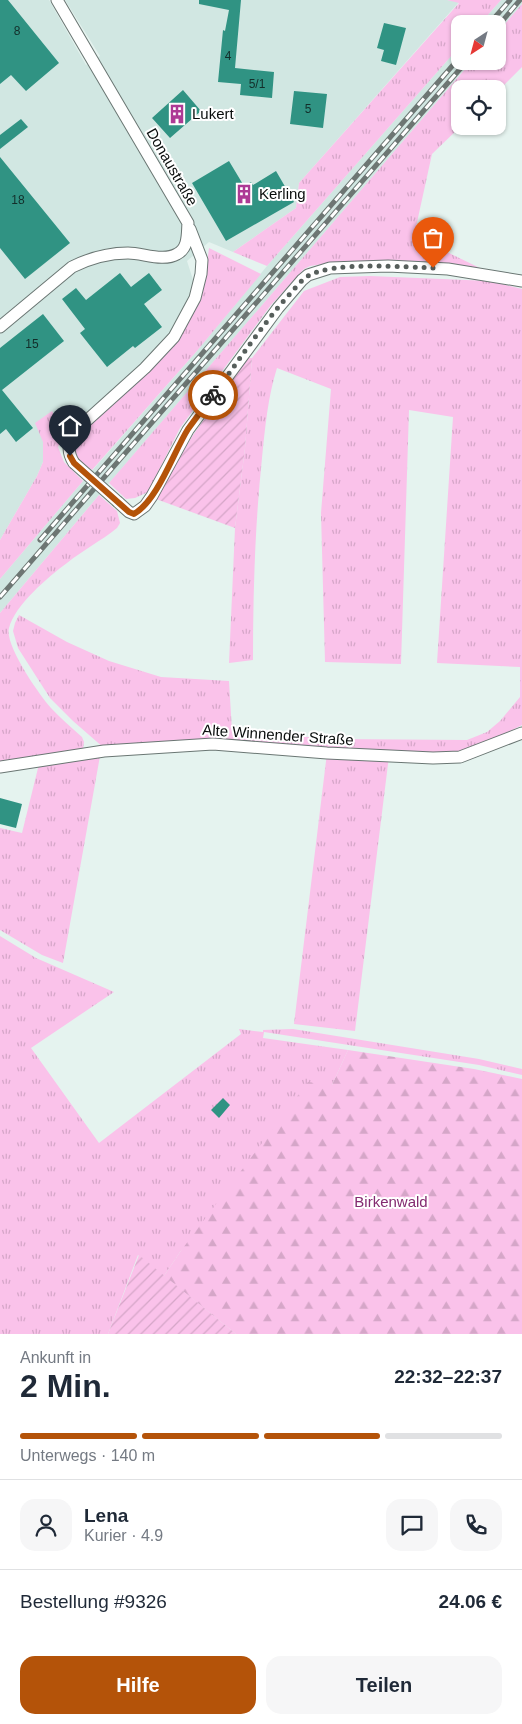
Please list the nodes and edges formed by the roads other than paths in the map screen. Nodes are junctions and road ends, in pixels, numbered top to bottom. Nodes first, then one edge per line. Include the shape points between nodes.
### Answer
1 (57, 0) edge
2 (188, 223) junction
3 (522, 281) edge
4 (0, 327) edge
5 (522, 733) edge
6 (0, 767) edge

1 - 2 street, Donaustraße
2 - 3 street, bridge via 202,260 201,274 195,298 174,337 145,368 74,432 70,440 68,451 74,463 134,514 152,496 188,430 278,308 308,275 330,268 388,266 448,269
2 - 4 street, Donaustraße via 186,244 178,254 114,253 83,261
5 - 6 street, Alte Winnender Straße via 460,757 328,753 213,744 104,750

